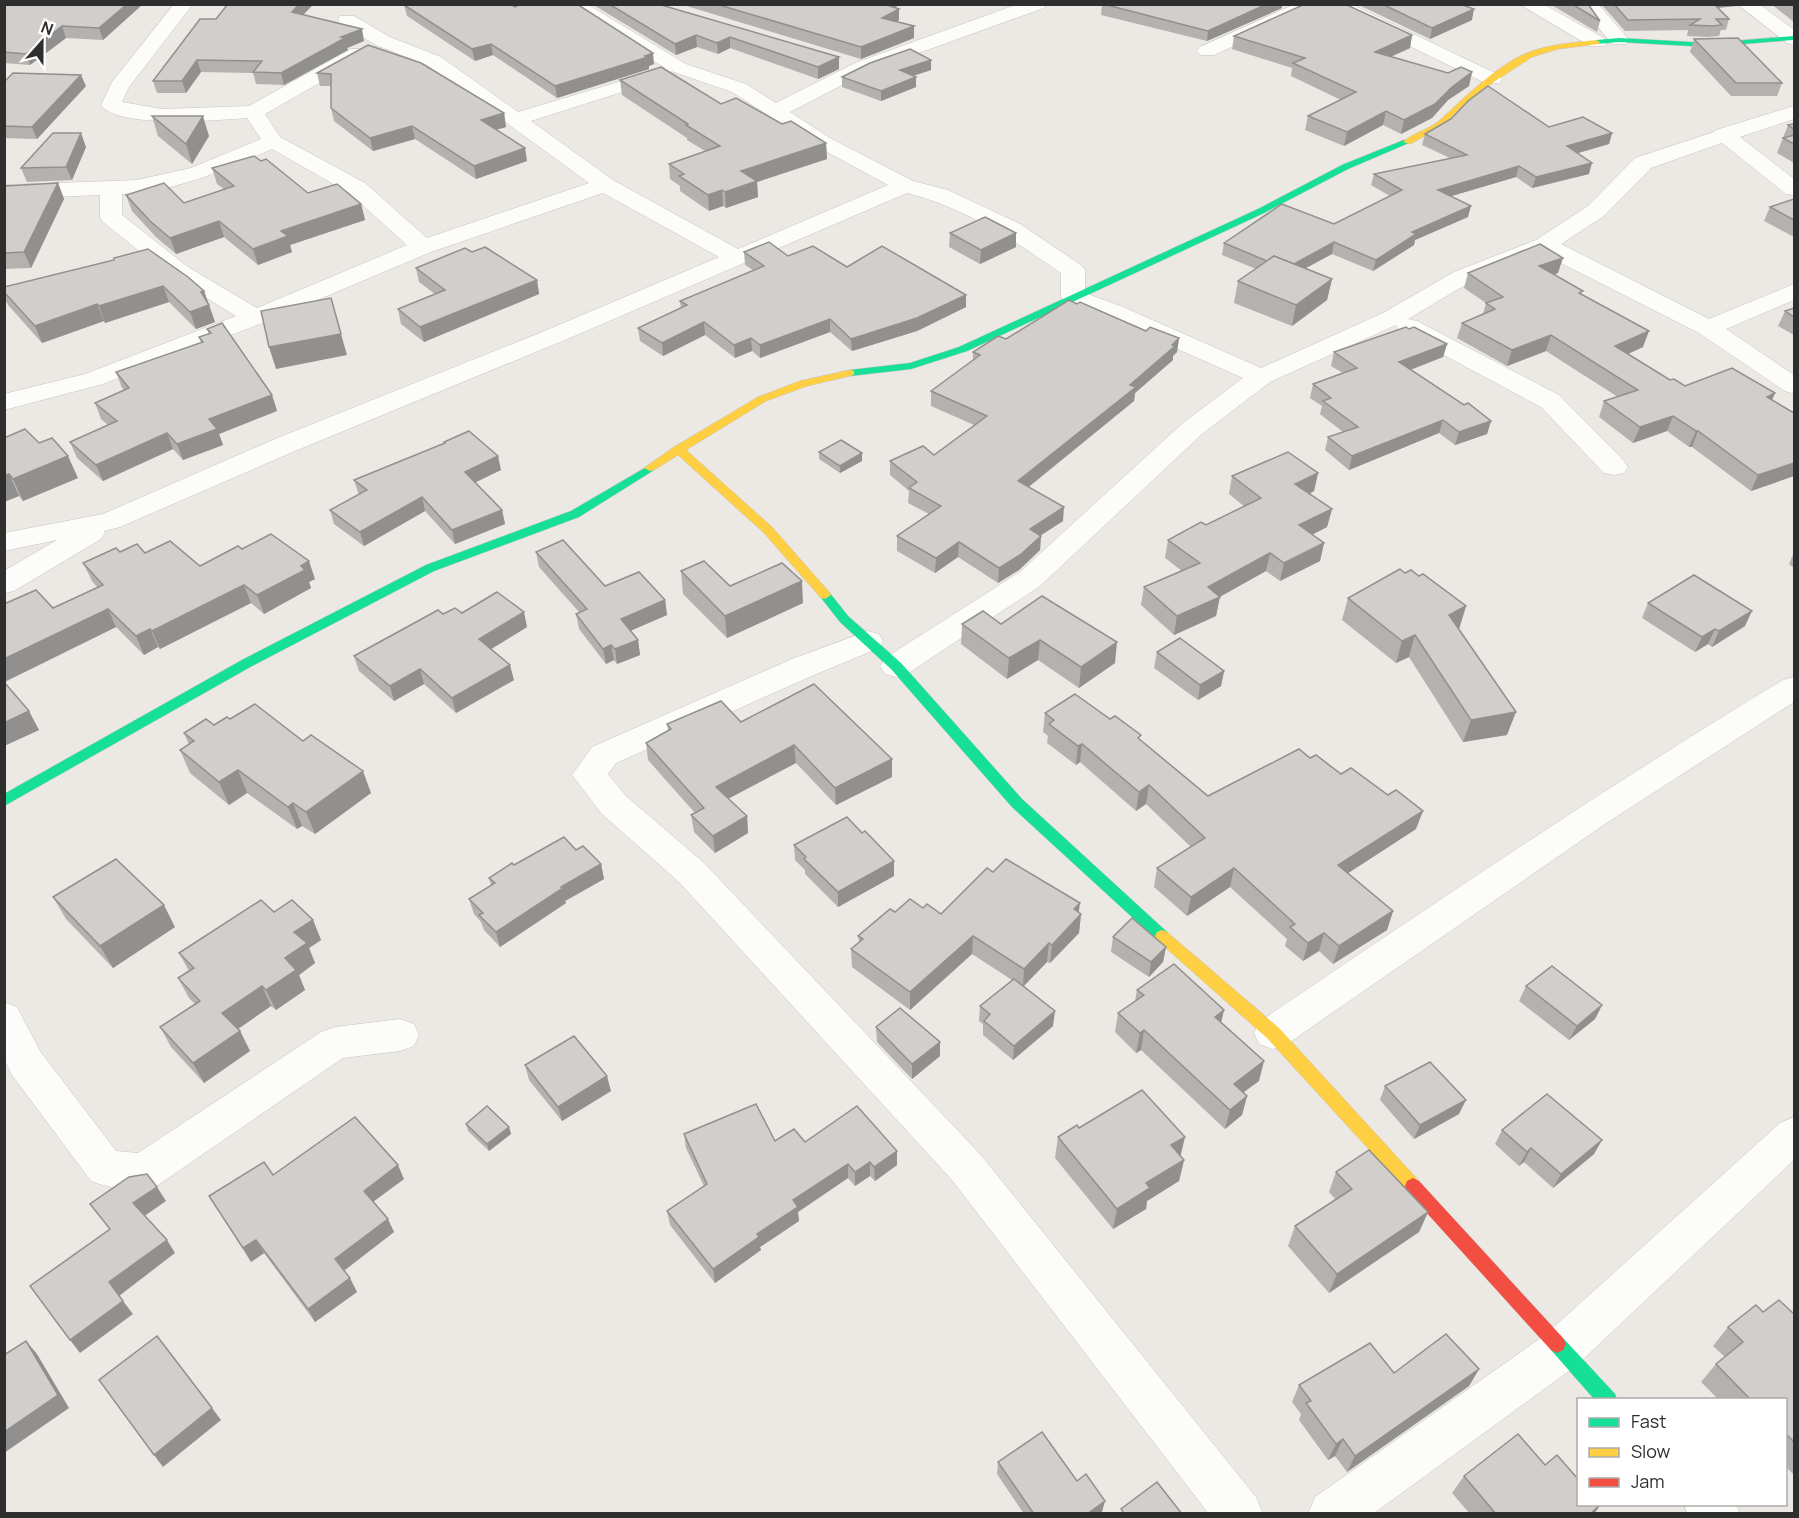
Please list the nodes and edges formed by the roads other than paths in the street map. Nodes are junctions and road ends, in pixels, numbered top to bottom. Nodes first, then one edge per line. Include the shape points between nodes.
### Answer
1 (184, 4) edge
2 (573, 4) edge
3 (1037, 4) edge
4 (1311, 4) edge
5 (1334, 4) edge
6 (1528, 4) edge
7 (1588, 4) edge
8 (1746, 4) edge
9 (975, 7) dead end
10 (1009, 15) junction
11 (347, 20) dead end
12 (1793, 38) edge
13 (1619, 40) junction
14 (383, 41) junction
15 (1597, 42) junction
16 (1207, 51) dead end
17 (841, 61) edge
18 (862, 67) junction
19 (679, 68) junction
20 (1492, 79) junction
21 (775, 111) junction
22 (253, 112) junction
23 (1794, 112) edge
24 (514, 120) junction
25 (1723, 134) junction
26 (273, 141) junction
27 (605, 185) junction
28 (905, 186) junction
29 (111, 189) junction
30 (1794, 189) edge
31 (4, 192) edge
32 (1544, 245) junction
33 (423, 247) junction
34 (736, 257) junction
35 (1794, 291) edge
36 (1073, 297) junction
37 (256, 317) junction
38 (1392, 318) junction
39 (1708, 328) junction
40 (1261, 377) junction
41 (1794, 386) edge
42 (4, 402) edge
43 (678, 449) junction
44 (1614, 467) dead end
45 (110, 521) junction
46 (4, 542) edge
47 (4, 584) edge
48 (868, 641) junction
49 (896, 666) junction
50 (1794, 688) edge
51 (4, 801) edge
52 (4, 1018) edge
53 (1273, 1033) junction
54 (400, 1035) dead end
55 (1794, 1135) edge
56 (1561, 1350) junction
57 (1606, 1398) edge
58 (1239, 1514) edge
59 (1332, 1514) edge

1 - 22 street via 119,86 111,105 124,111 158,114
2 - 19 street
3 - 10 street
4 - 16 street
5 - 20 street
6 - 15 street
7 - 13 street
8 - 12 street
9 - 10 street
10 - 18 street
11 - 14 street
12 - 13 street via 1708,45
13 - 15 street
14 - 22 street
14 - 24 street via 434,61
15 - 20 street via 1557,47 1529,56
17 - 18 street
18 - 21 street
19 - 21 street via 739,88
19 - 24 street
20 - 36 street via 1440,124 1393,149 1345,167 1261,211
21 - 28 street
22 - 26 street
23 - 25 street
24 - 27 street
25 - 30 street
25 - 32 street via 1643,163 1596,211
26 - 29 street via 198,173
26 - 33 street via 357,188
27 - 33 street
27 - 34 street
28 - 34 street
28 - 36 street via 978,211 1055,258 1073,270
29 - 31 street
29 - 37 street via 111,217 158,258 228,304
32 - 38 street via 1462,277
32 - 39 street
33 - 37 street
34 - 45 street
35 - 39 street
36 - 40 street
36 - 43 street via 963,349 911,366 804,383 762,399
37 - 42 street via 94,379
38 - 40 street
38 - 44 street via 1550,401
39 - 41 street
40 - 49 street via 1193,428 1030,579
43 - 48 street via 768,530 844,619
43 - 51 street via 575,514 430,568 247,663
45 - 46 street
45 - 47 street
48 - 49 street
48 - 58 street via 604,755 589,775 614,805 691,872 966,1167
49 - 53 street via 1017,803
50 - 53 street via 1704,742 1498,878
52 - 54 street via 26,1063 105,1168 144,1172 335,1043
53 - 56 street
55 - 56 street
56 - 57 street
56 - 59 street

